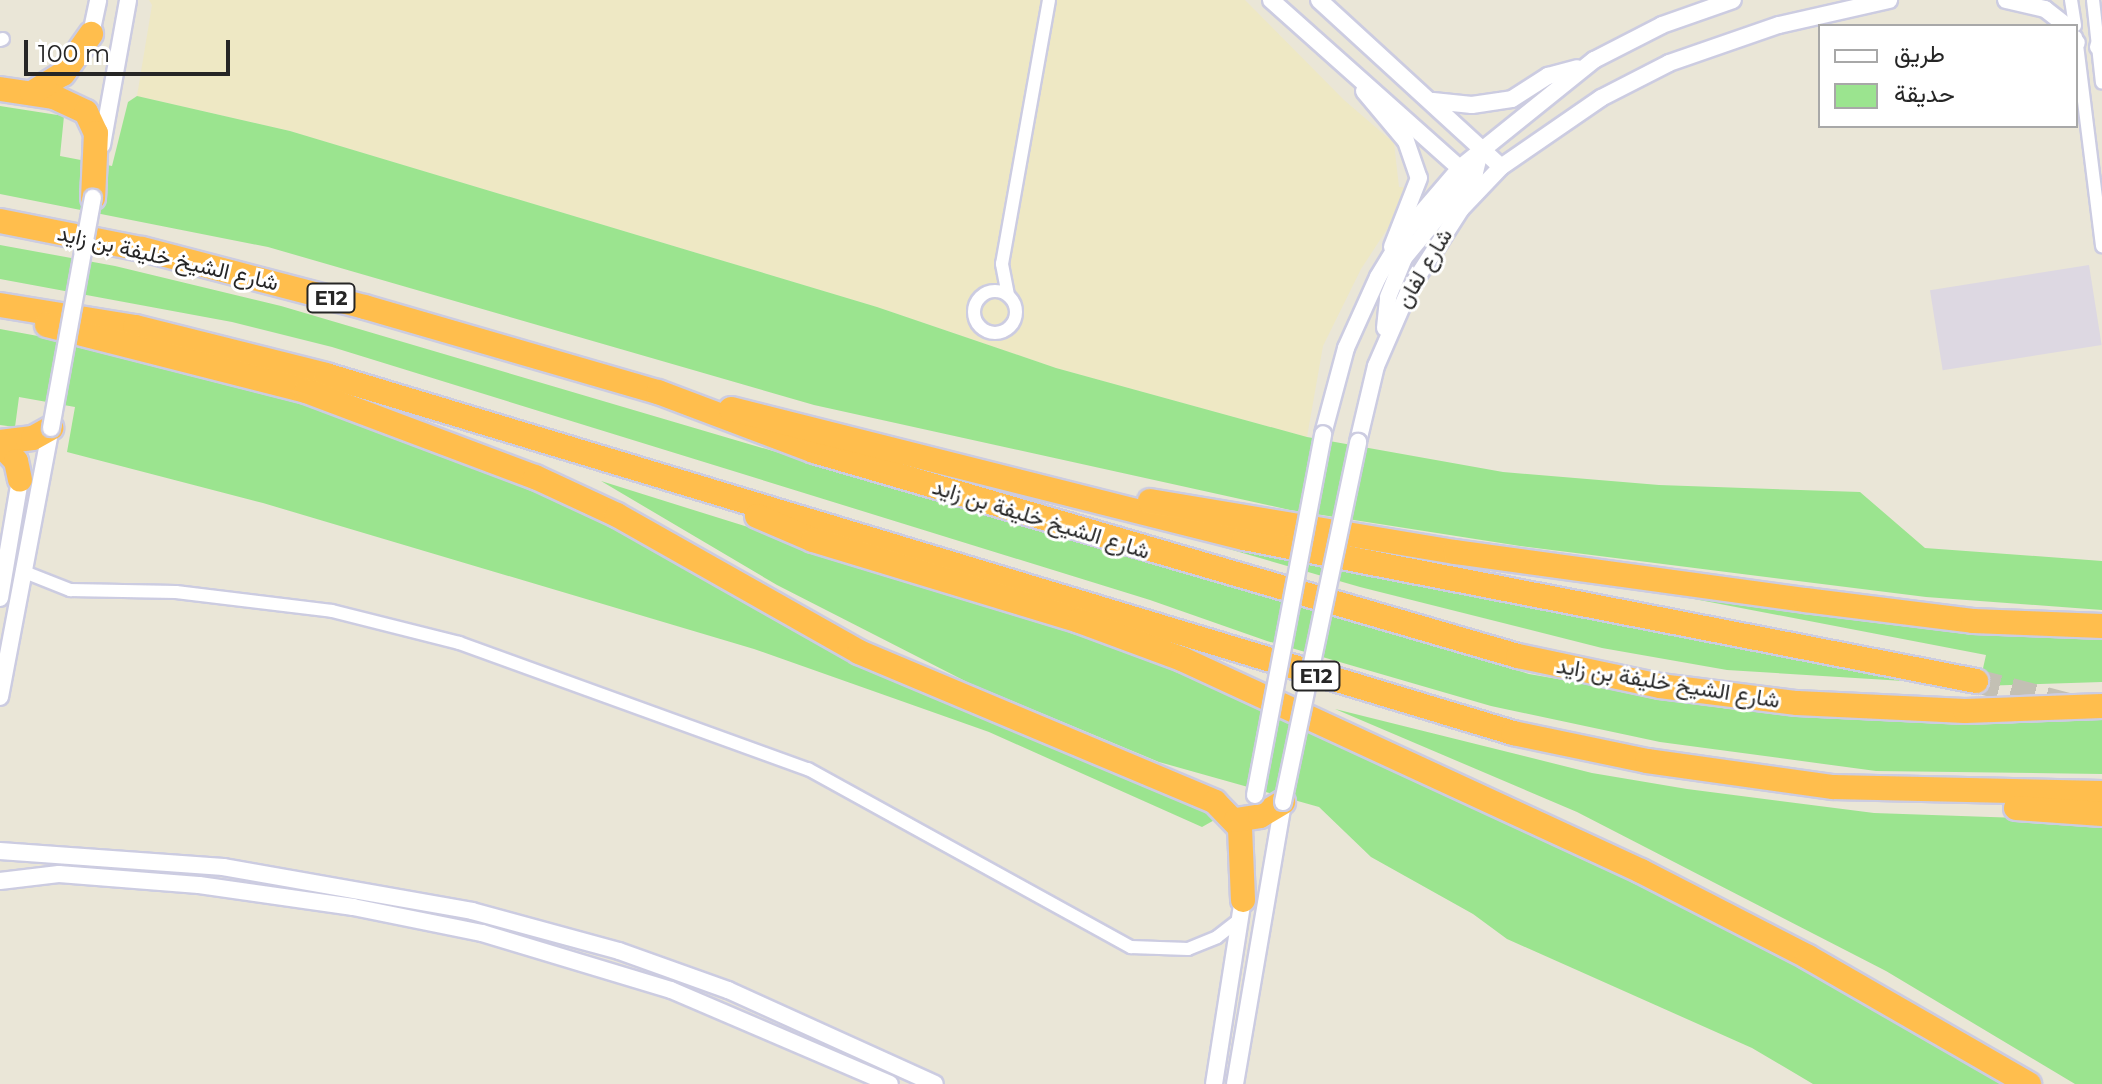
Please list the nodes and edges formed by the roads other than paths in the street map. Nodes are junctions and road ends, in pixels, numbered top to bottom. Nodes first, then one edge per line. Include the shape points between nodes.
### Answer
1 (98, 0) edge
2 (128, 0) edge
3 (1049, 0) edge
4 (1271, 0) edge
5 (1319, 0) edge
6 (1733, 0) edge
7 (1889, 0) edge
8 (2006, 0) edge
9 (2071, 0) edge
10 (2093, 0) edge
11 (1875, 2) edge
12 (2064, 24) edge
13 (2075, 24) edge
14 (91, 34) joint
15 (2100, 42) edge
16 (1620, 46) junction
17 (2078, 57) edge
18 (1583, 68) junction
19 (1361, 82) junction
20 (2102, 83) edge
21 (0, 89) edge
22 (32, 93) junction
23 (1431, 100) junction
24 (1484, 151) junction
25 (1501, 167) junction
26 (1471, 177) junction
27 (93, 198) junction
28 (0, 221) edge
29 (2102, 246) edge
30 (1392, 253) junction
31 (1002, 264) junction
32 (982, 295) junction
33 (1008, 295) junction
34 (2, 305) edge
35 (658, 392) junction
36 (51, 428) junction
37 (0, 443) edge
38 (986, 474) junction
39 (20, 480) joint
40 (709, 489) junction
41 (22, 571) junction
42 (0, 598) edge
43 (2102, 626) edge
44 (1976, 681) tunnel mouth
45 (0, 697) edge
46 (2102, 706) edge
47 (1883, 792) junction
48 (2102, 793) edge
49 (1283, 802) junction
50 (1248, 811) junction
51 (2102, 814) edge
52 (0, 850) edge
53 (0, 873) edge
54 (0, 881) edge
55 (1242, 909) junction
56 (890, 1084) edge
57 (935, 1084) edge
58 (1214, 1084) edge
59 (1235, 1084) edge
60 (2029, 1084) edge

1 - 14 street
2 - 27 street
3 - 31 street
4 - 19 street
5 - 23 street
6 - 16 street, شارع لفان
7 - 11 street, شارع لفان
8 - 12 street via 2045,9
9 - 13 street
10 - 15 street
11 - 25 street, شارع لفان via 1779,25 1669,63 1601,98
14 - 22 highway via 63,74
15 - 20 street
16 - 18 street, شارع لفان
16 - 24 street via 1599,68
17 - 29 street
18 - 23 street via 1556,73 1506,100 1462,105
18 - 24 street, شارع لفان
19 - 26 street
19 - 30 street via 1372,104 1406,141 1418,173 1416,195 1395,228
21 - 22 highway
22 - 27 highway via 66,100 86,112 94,126
23 - 24 street
24 - 25 street
24 - 26 street, شارع لفان
24 - 26 street via 1480,173
25 - 26 street, شارع لفان
26 - 30 street, شارع لفان
26 - 49 street, شارع لفان, bridge via 1385,340 1358,442
27 - 36 street, bridge
28 - 35 highway, شارع الشيخ خليفة بن زايد / E12 via 196,262
30 - 50 street, شارع لفان, bridge via 1346,348 1323,434
31 - 32 street
31 - 33 street
32 - 33 street
32 - 33 street via 974,306 975,320 994,333 1013,323 1015,308
34 - 40 highway, E12 via 263,357
34 - 50 highway via 84,337 317,394 549,482 850,647 1215,802
35 - 38 highway
35 - 46 highway, شارع الشيخ خليفة بن زايد / E12 via 800,447 1350,611 1574,669 1704,692 1853,707 1965,711
36 - 37 highway via 33,438
36 - 41 street
37 - 39 highway via 16,461
38 - 43 highway via 1455,552 1744,592 1973,621
38 - 44 highway via 1244,538
39 - 42 street
40 - 47 highway, E12 via 1513,733 1711,772
40 - 60 highway via 813,540 1148,645 1461,784 1738,920
41 - 45 street
41 - 55 street via 70,590 189,593 332,611 459,643 808,769 1131,947 1188,949 1217,937
47 - 48 highway, E12
47 - 51 highway
49 - 50 highway
49 - 59 street, شارع لفان
50 - 55 highway via 1242,837
52 - 53 street
52 - 57 street via 236,869 485,914 619,951 728,990
54 - 56 street via 59,874 212,886 482,933 671,990
55 - 58 street

